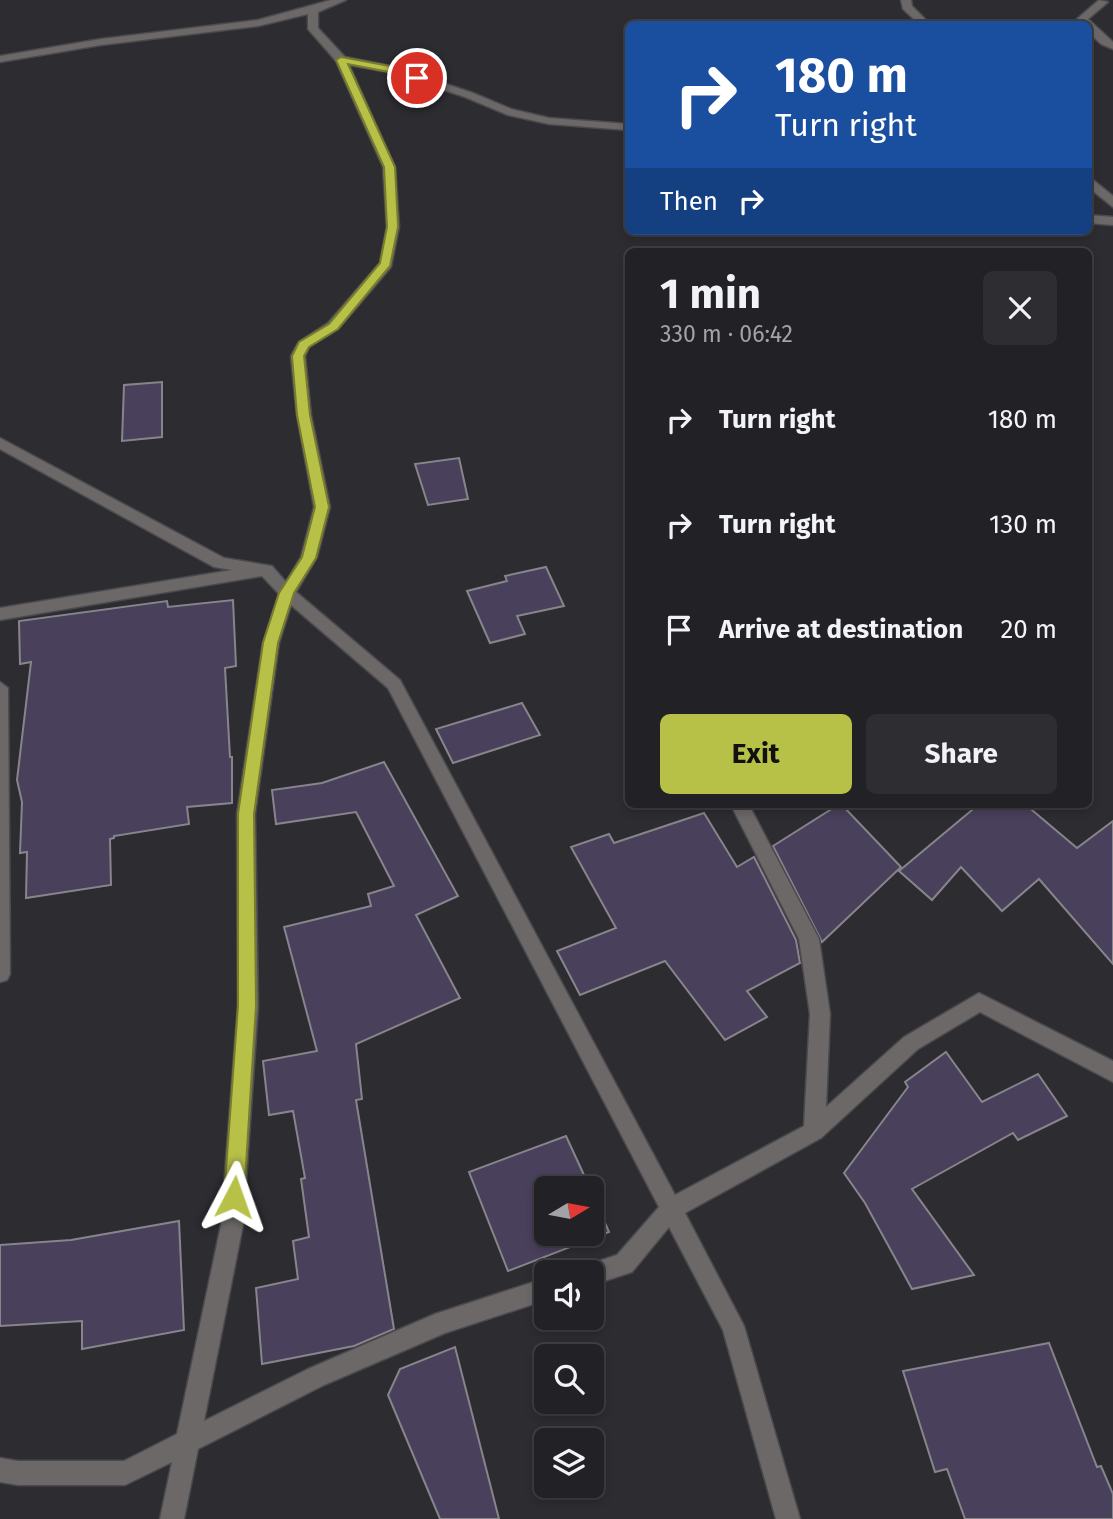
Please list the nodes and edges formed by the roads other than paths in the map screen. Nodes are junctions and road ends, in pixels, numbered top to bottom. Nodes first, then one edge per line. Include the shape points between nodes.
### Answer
1 (341, 0) edge
2 (906, 0) edge
3 (1103, 2) dead end
4 (313, 11) junction
5 (922, 21) edge
6 (1085, 21) edge
7 (1092, 29) edge
8 (1113, 46) edge
9 (0, 59) edge
10 (341, 60) junction
11 (625, 127) edge
12 (1092, 184) edge
13 (1113, 203) edge
14 (1092, 219) edge
15 (1113, 221) edge
16 (0, 443) edge
17 (266, 570) junction
18 (287, 593) junction
19 (0, 614) edge
20 (0, 688) edge
21 (742, 808) edge
22 (0, 974) edge
23 (1113, 1073) edge
24 (814, 1130) junction
25 (671, 1209) junction
26 (604, 1270) edge
27 (534, 1293) edge
28 (190, 1438) junction
29 (0, 1470) edge
30 (172, 1519) edge
31 (788, 1519) edge

1 - 4 street
2 - 5 street via 906,7
3 - 6 street
4 - 9 street
4 - 10 street via 313,29
7 - 8 street
10 - 11 street via 391,69 522,116
10 - 18 street via 389,167 393,227 386,264 333,326 304,345 298,356 322,507 309,558
12 - 13 street
14 - 15 street
16 - 17 street via 220,563
17 - 18 street
17 - 19 street
18 - 25 street via 394,684
18 - 28 street via 271,643 246,814 247,1006 232,1225
20 - 22 street
21 - 24 street via 809,939 820,1014
23 - 24 street via 979,1002 911,1043
24 - 25 street
25 - 26 street via 624,1264
25 - 31 street via 733,1326
27 - 28 street via 443,1322
28 - 29 street via 125,1473
28 - 30 street

